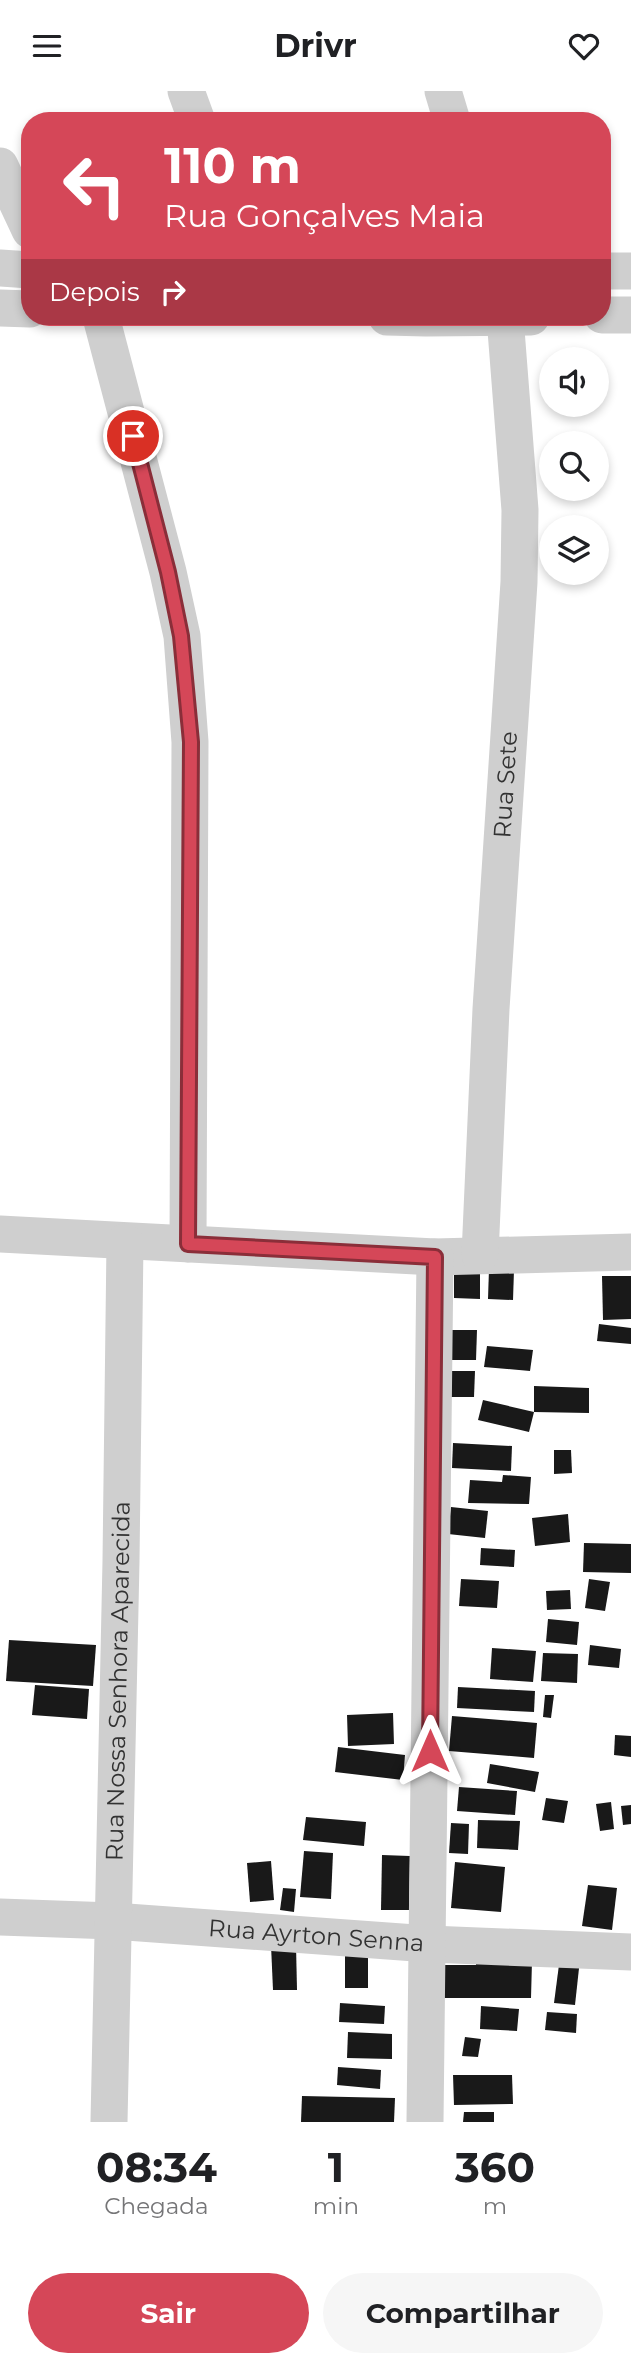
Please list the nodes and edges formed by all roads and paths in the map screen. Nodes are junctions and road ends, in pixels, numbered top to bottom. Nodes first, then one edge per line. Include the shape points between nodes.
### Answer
1 (186, 91) edge
2 (443, 91) edge
3 (194, 112) edge
4 (449, 112) edge
5 (0, 166) edge
6 (21, 211) edge
7 (0, 268) edge
8 (21, 269) edge
9 (611, 271) edge
10 (631, 271) edge
11 (0, 308) edge
12 (21, 309) edge
13 (611, 315) edge
14 (631, 315) edge
15 (103, 326) edge
16 (514, 326) edge
17 (0, 1234) edge
18 (125, 1242) junction
19 (188, 1244) junction
20 (631, 1252) edge
21 (480, 1255) junction
22 (435, 1257) junction
23 (0, 1917) edge
24 (113, 1921) junction
25 (429, 1944) junction
26 (631, 1952) edge
27 (109, 2122) edge
28 (425, 2122) edge

1 - 3 street
2 - 4 street
5 - 6 street
7 - 8 street
9 - 10 street
11 - 12 street
13 - 14 street
15 - 19 street via 168,572 186,674 191,742
16 - 21 street, Rua Sete via 519,582
17 - 18 street
18 - 19 street
18 - 24 street, Rua Nossa Senhora Aparecida
19 - 22 street
20 - 21 street
21 - 22 street
22 - 25 street
23 - 24 street, Rua Ayrton Senna
24 - 25 street, Rua Ayrton Senna
24 - 27 street, Rua Nossa Senhora Aparecida
25 - 26 street, Rua Ayrton Senna
25 - 28 street

